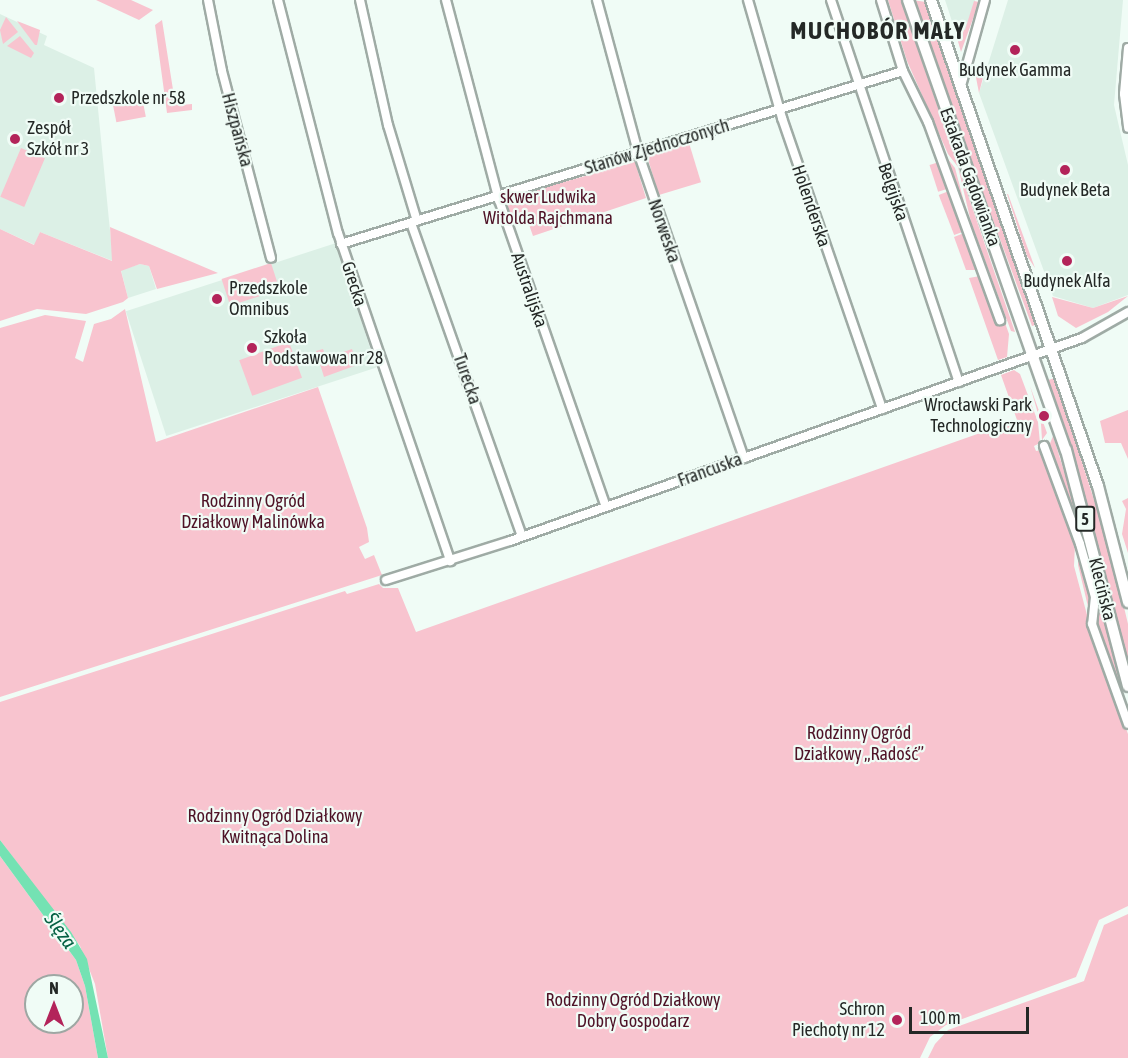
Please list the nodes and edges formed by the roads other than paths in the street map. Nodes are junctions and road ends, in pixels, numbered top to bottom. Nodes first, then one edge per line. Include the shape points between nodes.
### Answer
1 (208, 0) edge
2 (278, 0) edge
3 (360, 0) edge
4 (446, 0) edge
5 (597, 0) edge
6 (748, 0) edge
7 (831, 0) edge
8 (881, 0) edge
9 (908, 0) edge
10 (931, 0) edge
11 (985, 0) edge
12 (1128, 48) edge
13 (903, 71) junction
14 (857, 86) junction
15 (961, 87) junction
16 (779, 110) junction
17 (1128, 128) edge
18 (638, 152) junction
19 (497, 196) junction
20 (414, 222) junction
21 (341, 244) junction
22 (271, 258) dead end
23 (1128, 312) edge
24 (1000, 320) dead end
25 (1052, 348) junction
26 (1033, 355) junction
27 (959, 382) junction
28 (882, 409) junction
29 (1044, 446) dead end
30 (744, 458) junction
31 (606, 507) junction
32 (522, 536) junction
33 (450, 561) junction
34 (386, 580) dead end
35 (1128, 602) edge
36 (1128, 686) edge
37 (1128, 724) edge

1 - 22 street, Hiszpańska via 222,71
2 - 21 street, Grecka
3 - 20 street, Turecka
4 - 19 street, Australijska
5 - 18 street, Norweska
6 - 16 street, Holenderska
7 - 14 street, Belgijska
8 - 13 street
9 - 26 main road, Estakada Gądowianka / 5
10 - 15 main road, Estakada Gądowianka / 5
11 - 15 street
12 - 17 street via 1124,94
13 - 14 street, Stanów Zjednoczonych
13 - 24 street via 928,122
14 - 16 street, Stanów Zjednoczonych
14 - 27 street, Belgijska
15 - 25 main road, Estakada Gądowianka / 5
16 - 18 street, Stanów Zjednoczonych
16 - 28 street, Holenderska
18 - 19 street, Stanów Zjednoczonych
18 - 30 street, Norweska
19 - 20 street, Stanów Zjednoczonych
19 - 31 street, Australijska
20 - 21 street, Stanów Zjednoczonych
20 - 32 street, Turecka
21 - 33 street, Grecka
23 - 25 street, Francuska via 1095,333
25 - 26 street, Francuska
25 - 35 main road, Klecińska / 5 via 1098,486
26 - 27 street, Francuska
26 - 36 main road, Klecińska / 5 via 1077,488
27 - 28 street, Francuska
28 - 30 street, Francuska
29 - 37 street via 1080,544 1095,597 1092,624
30 - 31 street, Francuska
31 - 32 street, Francuska
32 - 33 street, Francuska
33 - 34 street, Francuska

